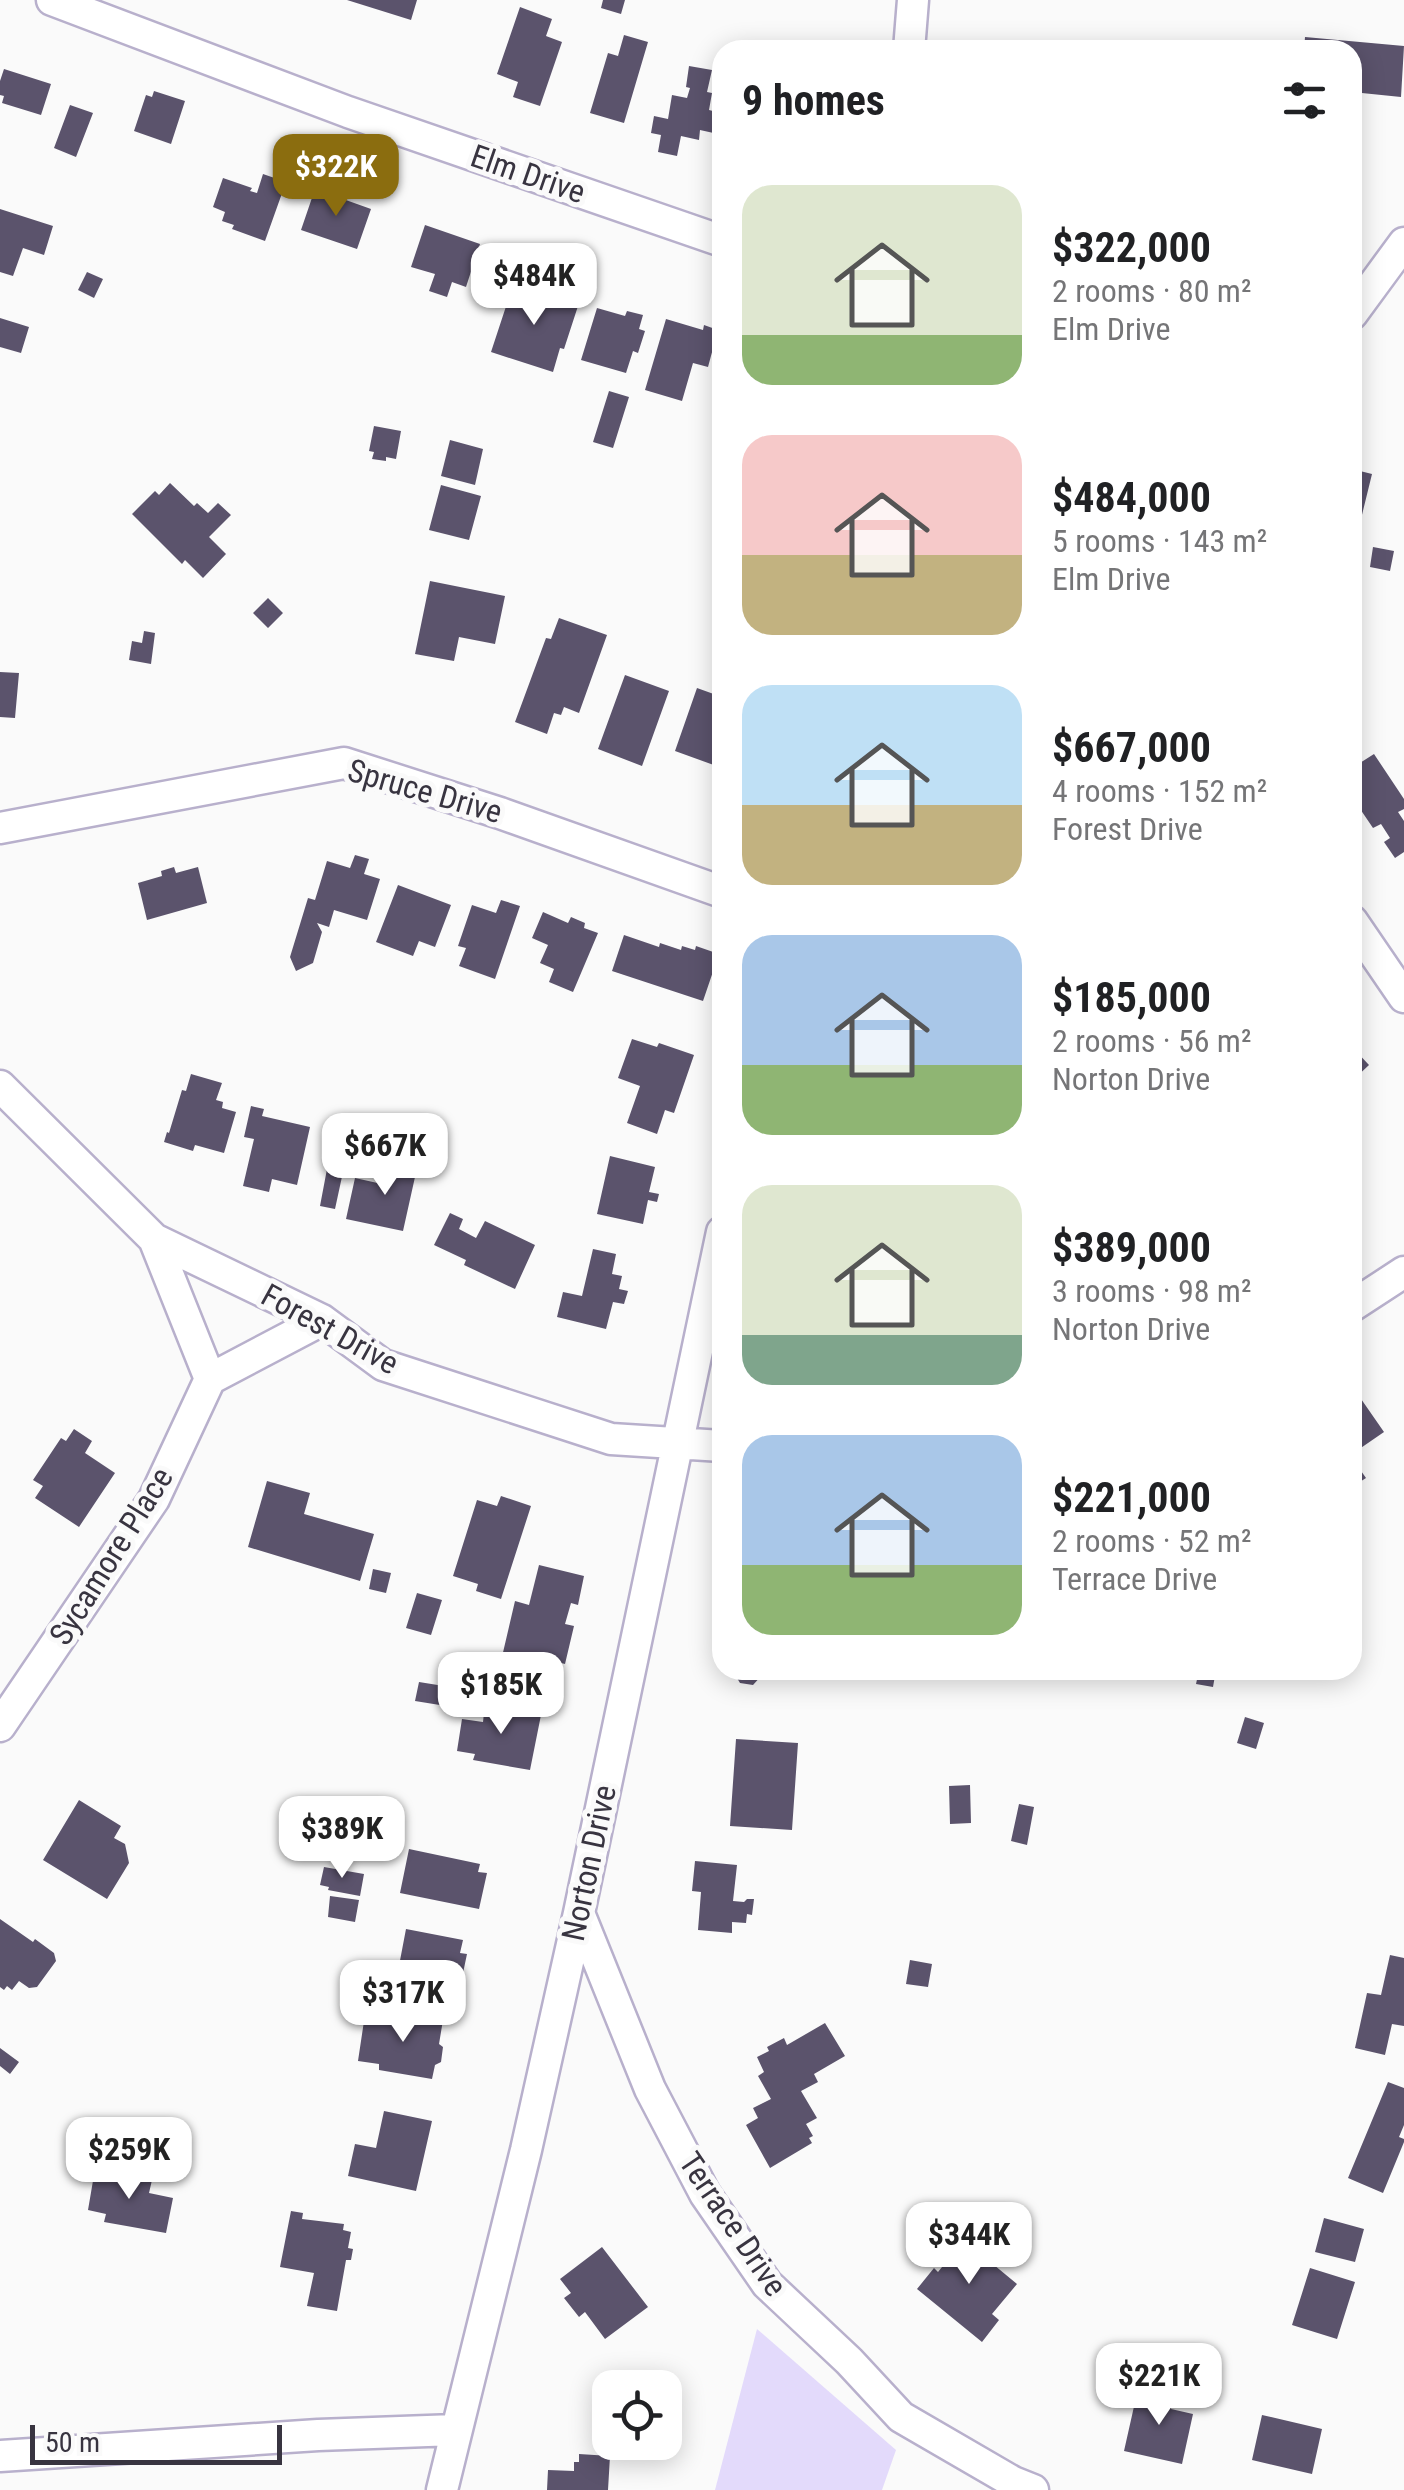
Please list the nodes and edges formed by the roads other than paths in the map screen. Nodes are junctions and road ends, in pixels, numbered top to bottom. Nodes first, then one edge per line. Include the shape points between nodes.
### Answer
1 (52, 0) edge
2 (914, 0) edge
3 (909, 40) edge
4 (712, 238) edge
5 (1404, 243) edge
6 (1362, 300) edge
7 (0, 828) edge
8 (712, 888) edge
9 (1362, 936) edge
10 (1404, 997) edge
11 (0, 1086) edge
12 (154, 1239) junction
13 (1404, 1272) edge
14 (712, 1279) edge
15 (1362, 1299) edge
16 (322, 1320) junction
17 (210, 1380) junction
18 (677, 1443) junction
19 (712, 1445) edge
20 (0, 1726) edge
21 (579, 1913) junction
22 (456, 2430) junction
23 (0, 2456) edge
24 (442, 2490) edge
25 (1033, 2490) edge

1 - 4 street, Elm Drive via 348,112
2 - 3 street
5 - 6 street
7 - 8 street, Spruce Drive via 344,762
9 - 10 street
11 - 12 street, Forest Drive
12 - 16 street, Forest Drive
12 - 17 street
13 - 15 street
14 - 18 street, Norton Drive
16 - 17 street
16 - 18 street, Forest Drive via 383,1365 611,1438
17 - 20 street, Sycamore Place via 154,1499
18 - 19 street, Forest Drive
18 - 21 street, Norton Drive
21 - 22 street, Norton Drive
21 - 25 street, Terrace Drive via 650,2089 705,2194 767,2284 901,2418
22 - 23 street
22 - 24 street, Norton Drive

